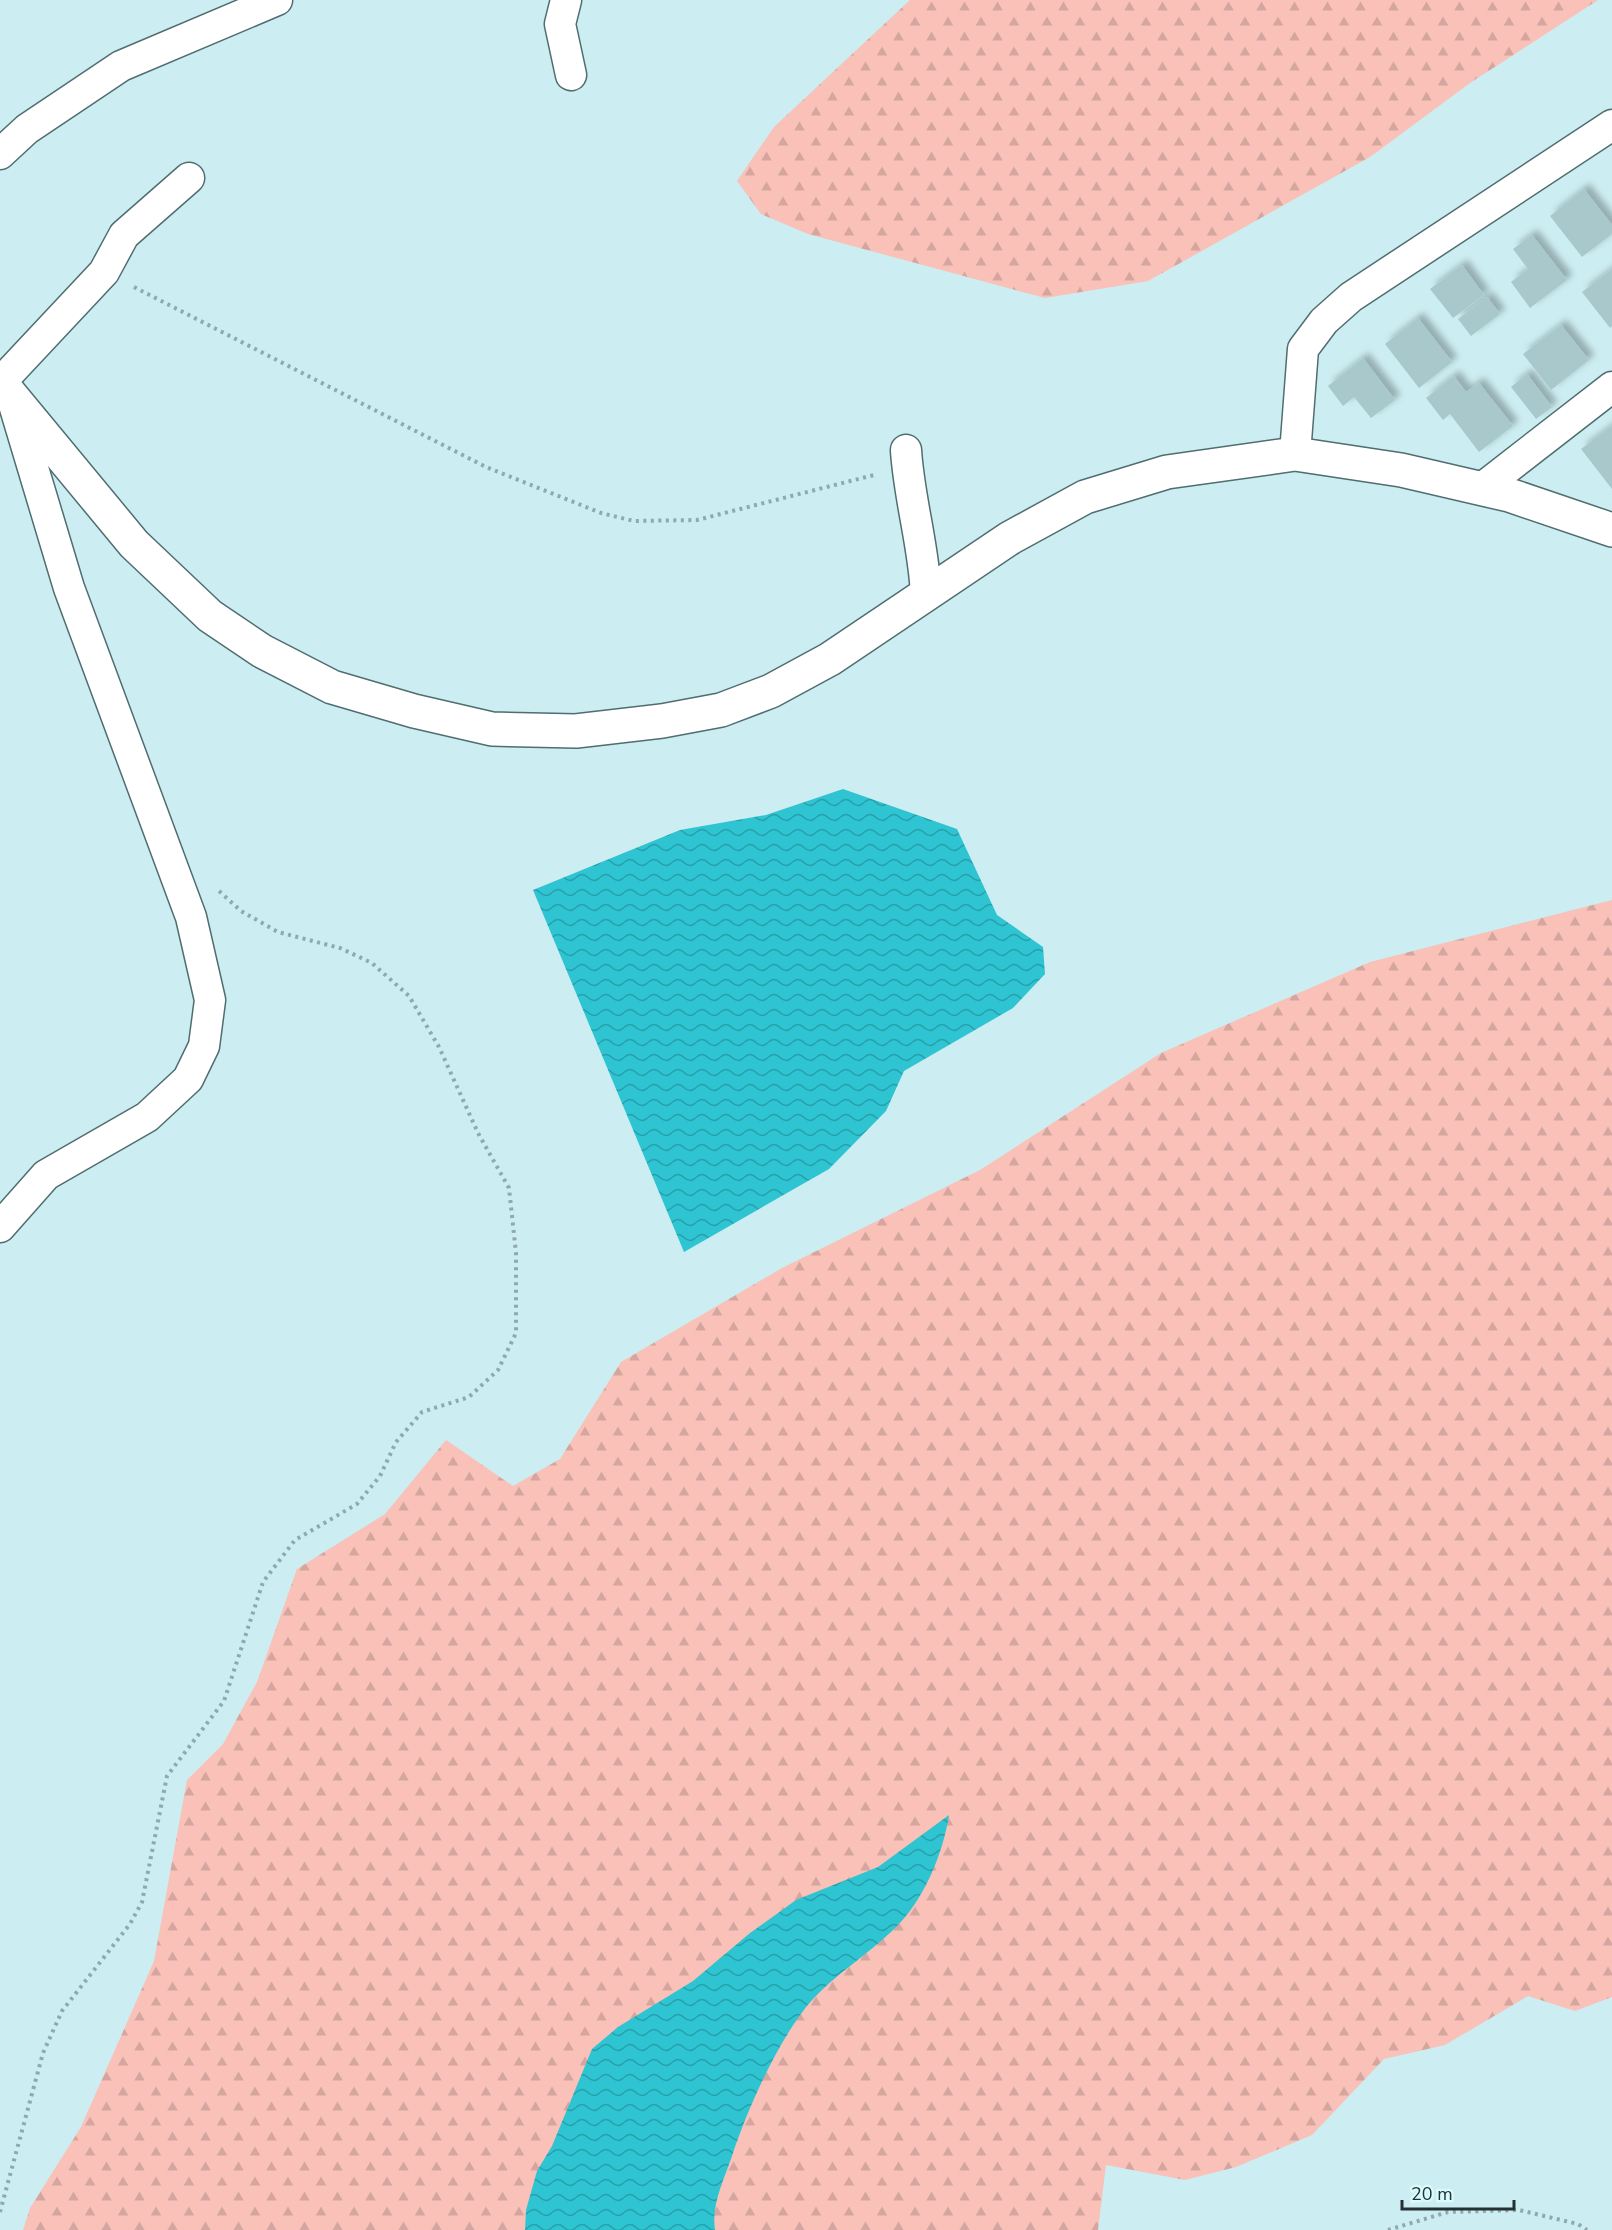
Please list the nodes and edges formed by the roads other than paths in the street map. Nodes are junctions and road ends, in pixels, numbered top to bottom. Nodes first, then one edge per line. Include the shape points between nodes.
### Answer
1 (277, 0) edge
2 (566, 0) edge
3 (571, 75) dead end
4 (1612, 126) edge
5 (0, 154) edge
6 (189, 178) dead end
7 (4, 387) edge
8 (1612, 387) edge
9 (1295, 454) junction
10 (907, 462) road end
11 (1482, 489) junction
12 (1612, 530) edge
13 (926, 595) junction
14 (0, 1227) edge

1 - 5 street via 121,66 27,129
2 - 3 street via 560,24
4 - 9 street via 1351,297 1324,321 1303,349
6 - 7 street via 124,236 104,272
7 - 13 street via 134,544 210,616 262,651 332,687 492,729 576,731 721,710 771,691 830,659
7 - 14 street via 69,588 191,917 210,1000 204,1046 188,1079 147,1117 46,1175
8 - 11 street
9 - 11 street via 1401,470
9 - 13 street via 1167,472 1085,497 1010,538
10 - 13 street
11 - 12 street

